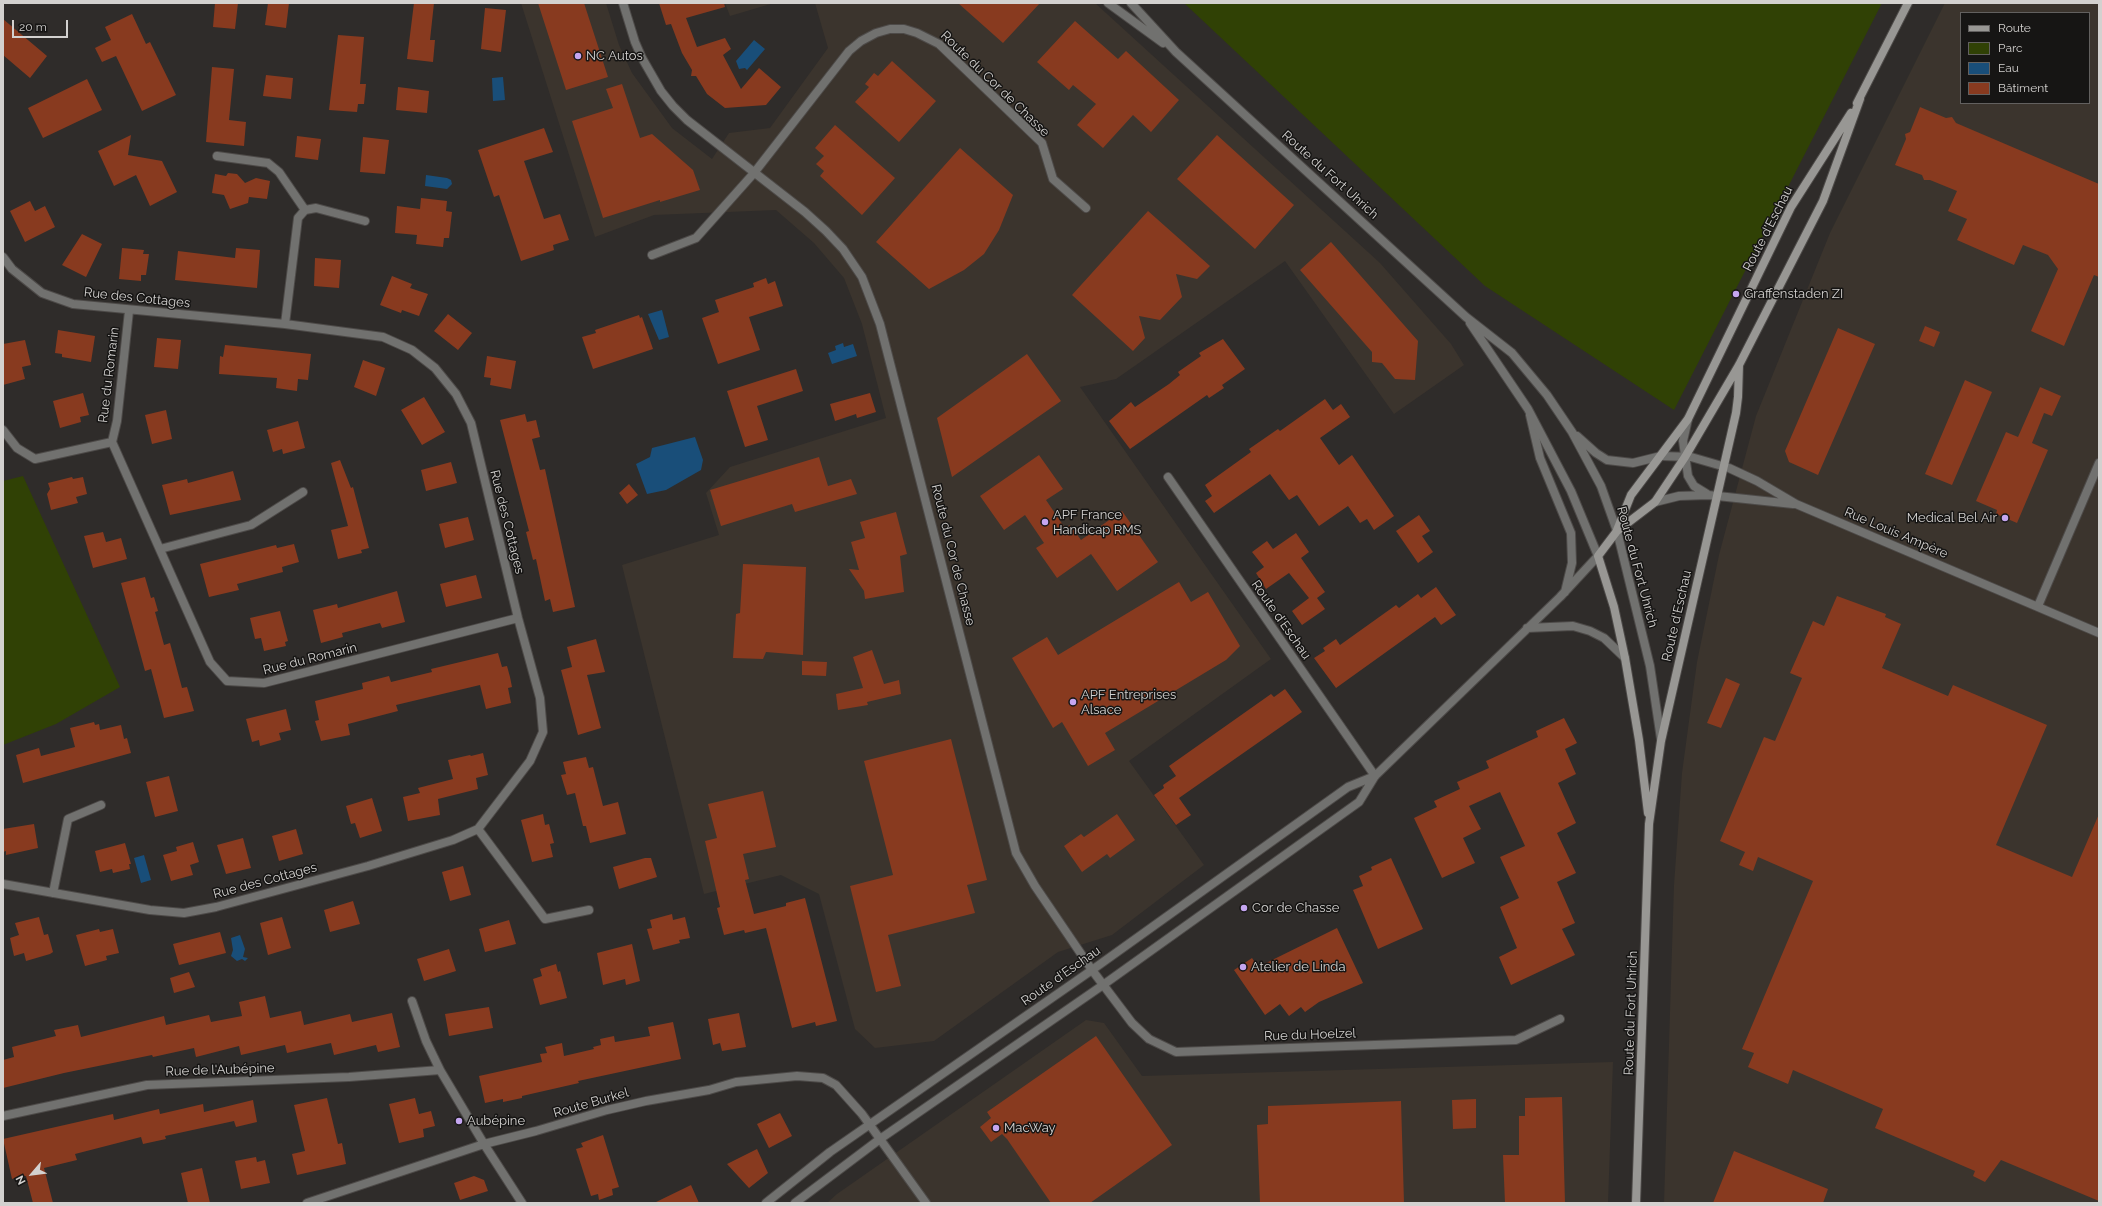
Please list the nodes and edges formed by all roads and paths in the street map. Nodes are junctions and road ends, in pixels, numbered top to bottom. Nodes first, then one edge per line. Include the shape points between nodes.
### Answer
1 (623, 3) edge
2 (1108, 3) edge
3 (1132, 3) edge
4 (1908, 3) edge
5 (1176, 52) junction
6 (1860, 99) junction
7 (217, 156) dead end
8 (754, 173) junction
9 (1086, 208) dead end
10 (305, 210) junction
11 (365, 221) dead end
12 (652, 255) dead end
13 (3, 257) edge
14 (129, 311) junction
15 (1466, 317) junction
16 (285, 324) junction
17 (1739, 365) junction
18 (1528, 409) junction
19 (1688, 419) junction
20 (3, 430) edge
21 (1572, 432) junction
22 (112, 442) junction
23 (1660, 456) junction
24 (1685, 456) junction
25 (2099, 463) edge
26 (1723, 466) junction
27 (1168, 477) dead end
28 (303, 492) dead end
29 (1712, 495) junction
30 (1655, 502) junction
31 (1796, 504) junction
32 (1617, 531) junction
33 (160, 549) junction
34 (1598, 556) junction
35 (1564, 592) junction
36 (2038, 606) junction
37 (518, 618) junction
38 (1527, 628) junction
39 (2099, 632) edge
40 (1625, 658) junction
41 (1661, 740) junction
42 (1375, 776) junction
43 (101, 805) dead end
44 (1649, 824) junction
45 (478, 829) junction
46 (3, 884) edge
47 (53, 893) junction
48 (589, 910) dead end
49 (1092, 970) junction
50 (1103, 985) junction
51 (412, 1001) dead end
52 (1560, 1019) dead end
53 (440, 1070) junction
54 (3, 1116) edge
55 (870, 1125) junction
56 (880, 1139) junction
57 (484, 1144) junction
58 (307, 1203) edge
59 (522, 1203) edge
60 (766, 1203) edge
61 (795, 1203) edge
62 (926, 1203) edge
63 (1636, 1203) edge

1 - 8 street, Route du Cor de Chasse via 635,42 661,91 687,120
2 - 5 street, Route du Fort Uhrich
3 - 5 street, Route du Fort Uhrich
4 - 6 main road, Route d'Eschau
5 - 15 street, Route du Fort Uhrich
6 - 17 main road, Route d'Eschau via 1823,201
6 - 19 main road, Route d'Eschau via 1791,207
7 - 10 street via 268,163 279,172
8 - 9 street, Route du Cor de Chasse via 848,51 876,32 904,29 926,36 939,44 1042,143 1053,179
8 - 12 street, Route du Cor de Chasse via 696,238
8 - 49 street, Route du Cor de Chasse via 806,212 844,249 872,298 932,520 1016,853 1026,874
10 - 11 street via 316,208
10 - 16 street via 298,218
13 - 14 street, Rue des Cottages via 12,269 42,293 73,304
14 - 16 street, Rue des Cottages
14 - 22 street, Rue du Romarin via 117,421
15 - 18 street, Route du Fort Uhrich
15 - 21 street, Route du Fort Uhrich via 1512,353 1547,395
16 - 37 street, Rue des Cottages via 383,337 412,350 435,368 456,394 471,423
17 - 24 main road, Route d'Eschau
17 - 26 main road, Route d'Eschau via 1738,397
18 - 34 street, Route du Fort Uhrich via 1571,491
18 - 35 street, Route du Fort Uhrich via 1540,458 1571,532 1572,563
19 - 23 main road, Route d'Eschau
19 - 24 street, Route d'Eschau via 1683,441
20 - 22 street, Rue du Romarin via 17,448 35,459
21 - 23 street via 1607,460 1633,463
21 - 32 street, Route du Fort Uhrich via 1601,486
22 - 33 street, Rue du Romarin
23 - 24 street
23 - 32 main road, Route d'Eschau via 1631,495
24 - 26 street, Rue Louis Ampère
24 - 29 street, Route d'Eschau via 1688,476 1694,486
24 - 30 main road, Route d'Eschau
25 - 36 street
26 - 29 main road, Route d'Eschau
26 - 31 street, Rue Louis Ampère via 1757,481
27 - 42 street, Route d'Eschau
28 - 33 street via 251,525
29 - 30 street, Route d'Eschau via 1679,496
29 - 31 street, Route d'Eschau
29 - 41 main road, Route d'Eschau
30 - 32 main road, Route d'Eschau
31 - 36 street, Rue Louis Ampère
32 - 34 main road, Route d'Eschau
32 - 41 street, Route du Fort Uhrich via 1650,666
33 - 37 street, Rue du Romarin via 210,662 227,681 264,683
34 - 35 street, Route d'Eschau
34 - 40 main road, Route du Fort Uhrich via 1614,607
35 - 38 street, Route d'Eschau
36 - 39 street, Rue Louis Ampère
37 - 45 street, Rue des Cottages via 540,698 543,732 530,761
38 - 40 street via 1573,626 1604,638
38 - 42 street, Route d'Eschau
40 - 44 main road, Route du Fort Uhrich via 1639,740
41 - 44 main road, Route du Fort Uhrich
42 - 49 street, Route d'Eschau via 1348,787
42 - 50 street, Route d'Eschau via 1359,802
43 - 47 street via 68,820
44 - 63 main road, Route du Fort Uhrich
45 - 47 street, Rue des Cottages via 453,840 368,866 216,907 184,913 150,910
45 - 48 street via 545,919
46 - 47 street, Rue des Cottages
49 - 50 street, Rue du Hoelzel
49 - 55 street, Route d'Eschau
50 - 52 street, Rue du Hoelzel via 1132,1023 1150,1040 1176,1052 1516,1040
50 - 56 street, Route d'Eschau
51 - 53 street via 426,1041
53 - 54 street, Rue de l'Aubépine via 349,1078 147,1085
53 - 57 street
55 - 56 street, Route Burkel
55 - 57 street, Route Burkel via 852,1100 830,1081 814,1076 798,1076 736,1082 709,1090 646,1101
55 - 60 street, Route d'Eschau via 830,1152
56 - 61 street, Route d'Eschau
56 - 62 street, Route Burkel
57 - 58 street, Route Burkel
57 - 59 street

